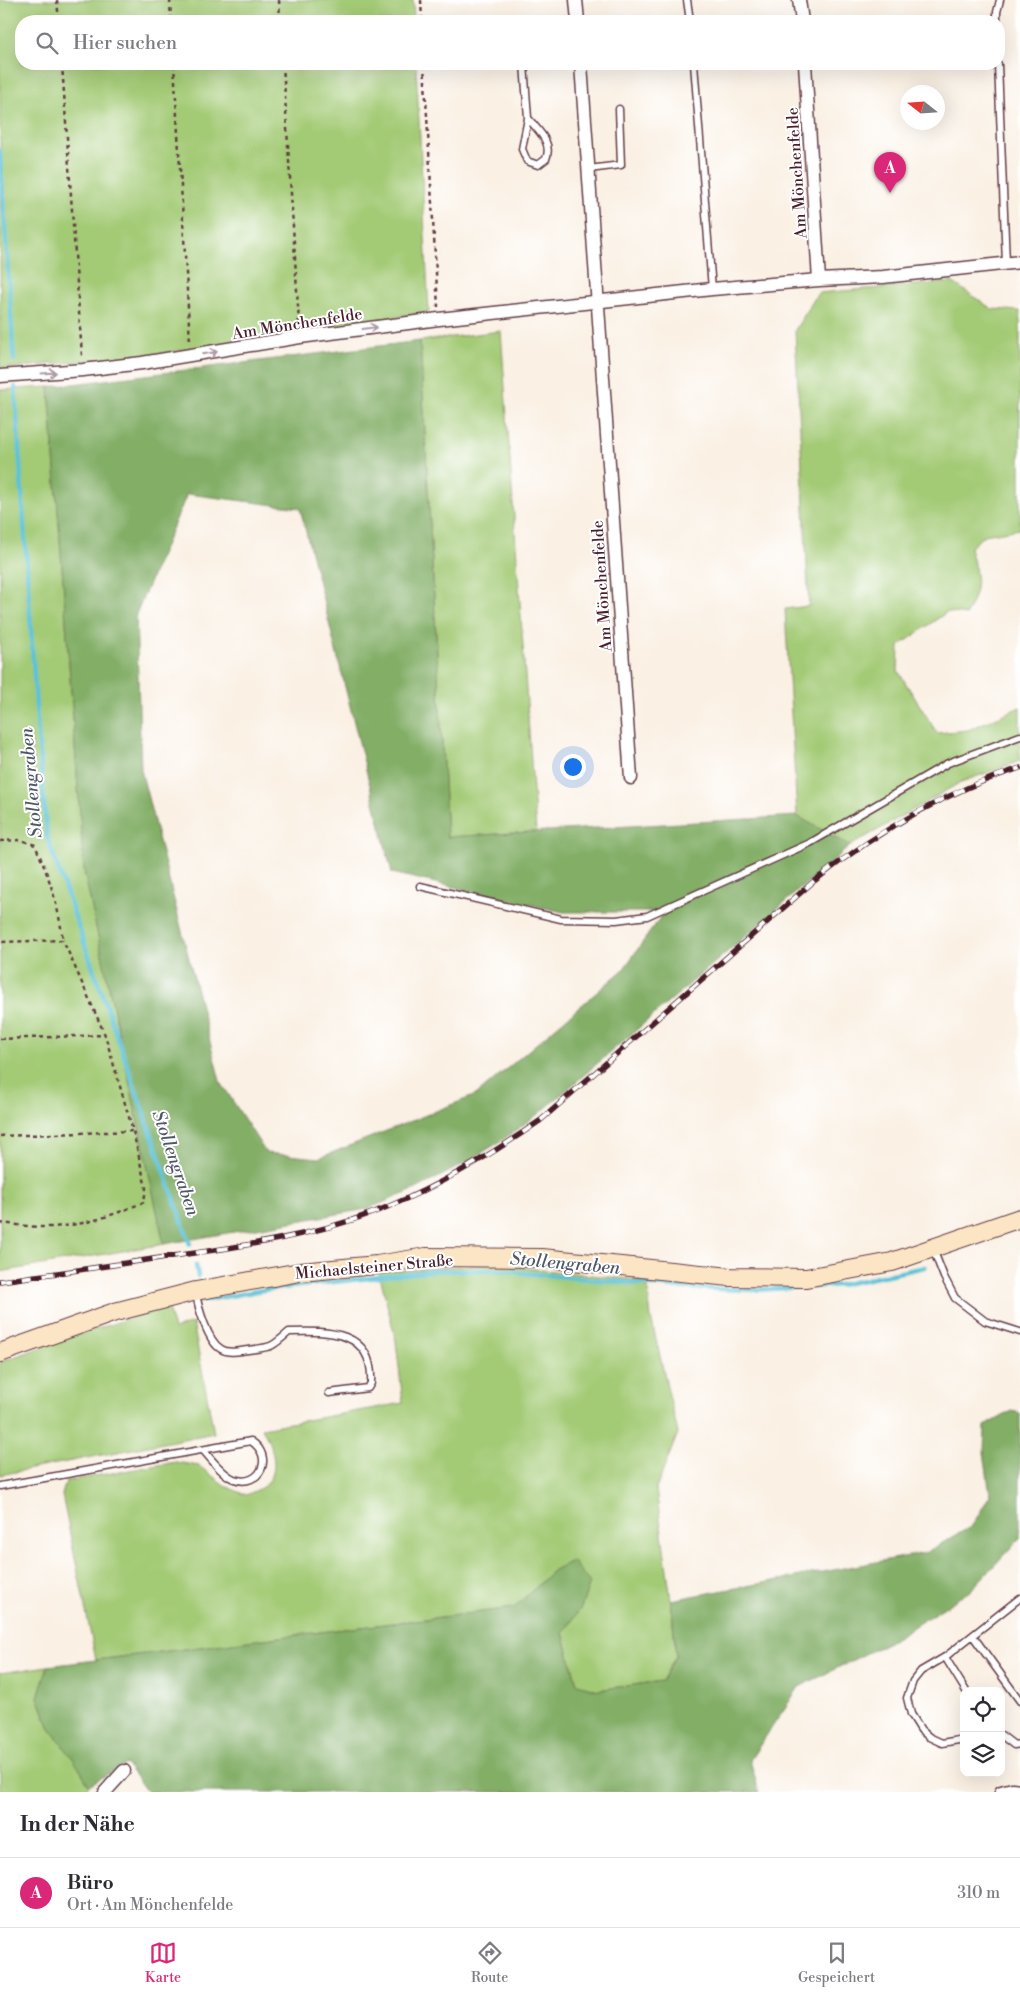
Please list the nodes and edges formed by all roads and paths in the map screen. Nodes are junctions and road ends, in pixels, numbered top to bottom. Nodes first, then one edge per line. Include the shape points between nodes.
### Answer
1 (57, 0) edge
2 (170, 0) edge
3 (279, 0) edge
4 (421, 0) edge
5 (576, 0) edge
6 (688, 0) edge
7 (799, 0) edge
8 (1000, 0) edge
9 (58, 15) edge
10 (171, 15) edge
11 (280, 15) edge
12 (422, 15) edge
13 (577, 15) edge
14 (689, 15) edge
15 (801, 15) edge
16 (997, 15) edge
17 (62, 70) edge
18 (174, 70) edge
19 (283, 70) edge
20 (424, 70) edge
21 (524, 70) edge
22 (581, 70) edge
23 (694, 70) edge
24 (805, 70) edge
25 (998, 70) edge
26 (619, 109) dead end
27 (528, 118) junction
28 (589, 169) junction
29 (1020, 262) edge
30 (1006, 263) junction
31 (819, 280) junction
32 (712, 289) junction
33 (599, 301) junction
34 (439, 319) junction
35 (300, 337) junction
36 (190, 356) junction
37 (83, 370) junction
38 (0, 376) edge
39 (1020, 736) edge
40 (631, 778) dead end
41 (0, 841) edge
42 (420, 886) dead end
43 (63, 940) junction
44 (0, 942) edge
45 (105, 1035) junction
46 (0, 1039) edge
47 (133, 1131) junction
48 (0, 1136) edge
49 (1020, 1218) edge
50 (0, 1223) edge
51 (933, 1248) junction
52 (196, 1291) junction
53 (1020, 1332) edge
54 (0, 1353) edge
55 (329, 1393) dead end
56 (203, 1450) junction
57 (0, 1486) edge
58 (1020, 1598) edge
59 (973, 1636) junction
60 (945, 1657) junction
61 (964, 1687) edge
62 (1020, 1701) edge
63 (1005, 1738) edge
64 (960, 1740) edge
65 (1020, 1744) edge
66 (124, 1771) dead end
67 (1020, 1790) edge
68 (105, 1792) edge
69 (1001, 1792) edge

1 - 9 path
2 - 10 path
3 - 11 path
4 - 12 path
5 - 13 street
6 - 14 lane
7 - 15 street
8 - 16 lane
17 - 37 path
18 - 36 path
19 - 35 path
20 - 34 path
21 - 27 lane
22 - 28 street, Am Mönchenfelde
23 - 32 lane
24 - 31 street, Am Mönchenfelde
25 - 30 lane
26 - 28 lane via 621,165
27 - 27 lane via 548,146 546,159 538,165 523,155
28 - 33 street, Am Mönchenfelde
29 - 30 street, Am Mönchenfelde
30 - 31 street, Am Mönchenfelde via 883,277
31 - 32 street, Am Mönchenfelde
32 - 33 street, Am Mönchenfelde
33 - 34 street, Am Mönchenfelde
33 - 40 street, Am Mönchenfelde
35 -> 34 street, Am Mönchenfelde
36 -> 35 street, Am Mönchenfelde
36 - 37 street, Am Mönchenfelde
38 -> 37 street, Am Mönchenfelde
39 - 42 lane via 948,763 810,844 647,916 616,920 561,919
41 - 43 path via 21,840 35,846 59,907
43 - 44 path
43 - 45 path
45 - 46 path
45 - 47 path
47 - 48 path
47 - 50 path via 146,1188 144,1202 118,1213 62,1226
49 - 51 street, Michaelsteiner Straße
51 - 52 street, Michaelsteiner Straße via 892,1262 806,1278 730,1277 542,1258 426,1258 300,1272
51 - 53 lane via 956,1298 985,1321
52 - 54 street, Michaelsteiner Straße via 115,1312
52 - 55 lane via 211,1338 220,1349 231,1352 272,1347 289,1332 330,1332 359,1344 368,1357 371,1383 368,1388
56 - 56 lane via 251,1441 260,1446 262,1470 256,1477 245,1481 232,1479
56 - 57 lane
58 - 59 lane
59 - 60 lane
59 - 62 lane
60 - 61 lane
60 - 64 lane via 921,1671 907,1698 911,1714 921,1730 942,1743
63 - 65 lane via 1014,1745
66 - 68 street
67 - 69 street

